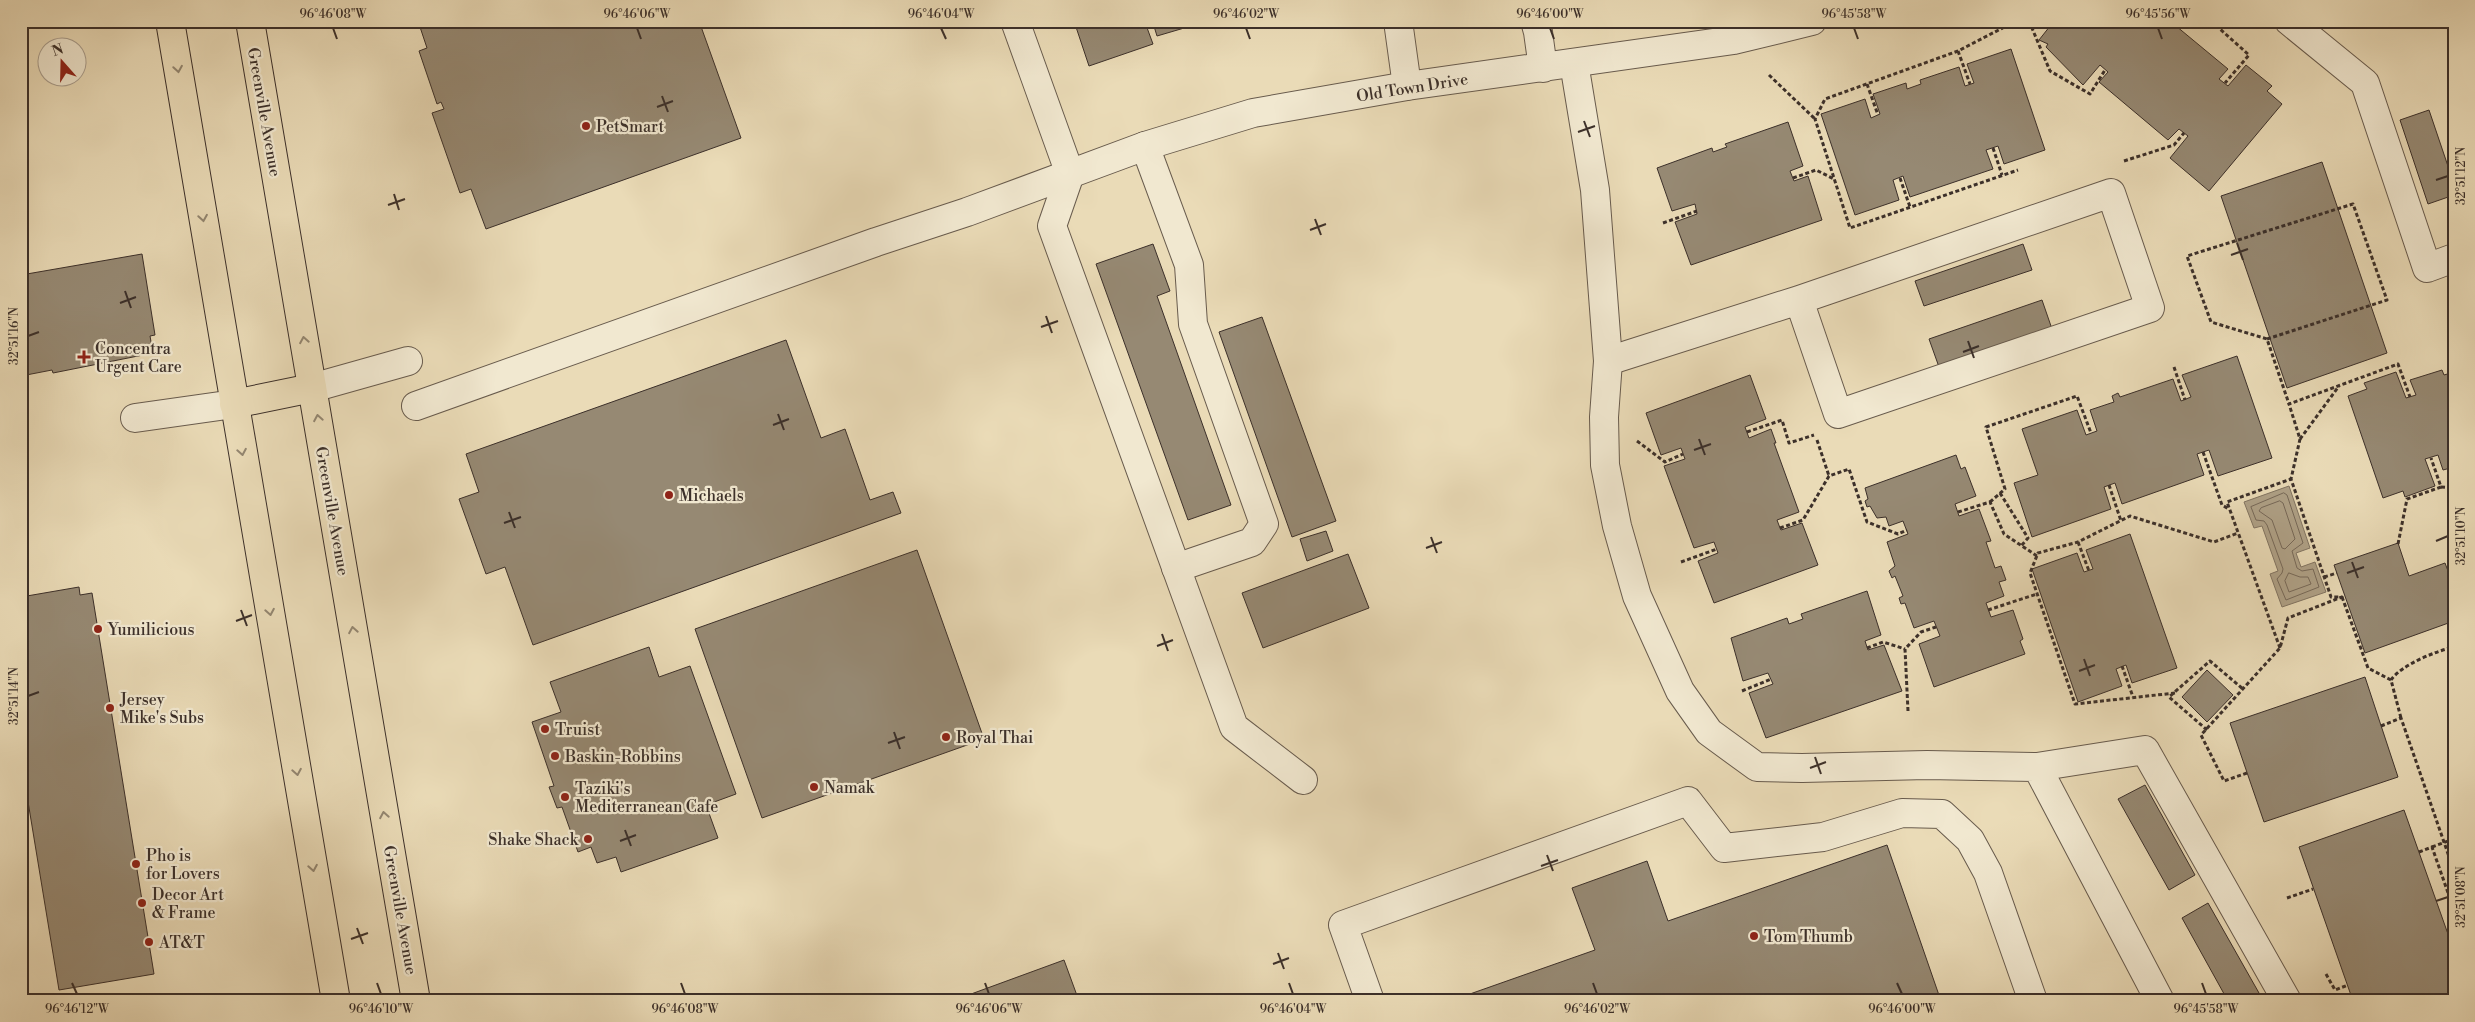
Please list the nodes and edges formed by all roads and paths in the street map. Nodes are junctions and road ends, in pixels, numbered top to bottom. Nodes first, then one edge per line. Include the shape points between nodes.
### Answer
1 (170, 21) edge
2 (250, 21) edge
3 (1014, 21) edge
4 (1398, 21) edge
5 (1535, 21) edge
6 (1812, 21) edge
7 (2016, 21) edge
8 (2029, 21) edge
9 (2210, 21) edge
10 (2290, 21) edge
11 (1958, 51) junction
12 (1574, 63) junction
13 (1543, 68) junction
14 (2105, 70) dead end
15 (1770, 75) dead end
16 (1867, 84) junction
17 (1970, 84) dead end
18 (2225, 84) dead end
19 (1407, 86) junction
20 (1878, 115) dead end
21 (1815, 119) junction
22 (2184, 133) dead end
23 (1145, 146) junction
24 (1993, 148) dead end
25 (2124, 161) dead end
26 (2018, 170) dead end
27 (1070, 174) junction
28 (2002, 175) junction
29 (1792, 178) dead end
30 (1900, 178) dead end
31 (1835, 179) junction
32 (1910, 207) junction
33 (1697, 211) dead end
34 (1663, 222) dead end
35 (2454, 258) edge
36 (1798, 300) junction
37 (2267, 339) junction
38 (408, 361) dead end
39 (1608, 361) junction
40 (2174, 367) dead end
41 (2339, 386) junction
42 (312, 388) junction
43 (2410, 397) dead end
44 (2185, 400) dead end
45 (234, 404) junction
46 (2289, 404) junction
47 (416, 406) dead end
48 (1604, 417) junction
49 (135, 418) dead end
50 (1747, 432) dead end
51 (2091, 433) dead end
52 (2300, 439) junction
53 (2203, 452) dead end
54 (1684, 454) dead end
55 (2431, 458) dead end
56 (1829, 476) junction
57 (2291, 479) junction
58 (2109, 485) dead end
59 (2441, 487) junction
60 (2454, 488) edge
61 (2000, 494) junction
62 (1990, 502) junction
63 (2229, 510) junction
64 (1958, 512) dead end
65 (2122, 521) junction
66 (1780, 528) dead end
67 (1906, 530) dead end
68 (2238, 533) junction
69 (2078, 542) junction
70 (2398, 544) dead end
71 (2021, 546) junction
72 (1717, 549) dead end
73 (2037, 556) junction
74 (1681, 562) dead end
75 (1176, 568) junction
76 (2089, 571) dead end
77 (2337, 572) dead end
78 (2324, 576) junction
79 (2037, 594) junction
80 (2342, 597) junction
81 (1988, 610) dead end
82 (1936, 628) dead end
83 (2454, 647) edge
84 (1867, 648) dead end
85 (2280, 648) junction
86 (1905, 649) junction
87 (2122, 666) dead end
88 (1771, 679) dead end
89 (2391, 680) junction
90 (2243, 689) junction
91 (1742, 691) dead end
92 (2175, 692) junction
93 (2133, 697) junction
94 (1908, 711) dead end
95 (2401, 718) junction
96 (2381, 726) dead end
97 (2207, 730) junction
98 (2037, 767) junction
99 (2247, 773) dead end
100 (1303, 780) dead end
101 (2446, 842) junction
102 (2432, 847) junction
103 (2419, 852) dead end
104 (2454, 871) edge
105 (2313, 889) dead end
106 (2287, 898) dead end
107 (2454, 910) edge
108 (2326, 974) dead end
109 (2348, 985) dead end
110 (336, 1001) edge
111 (416, 1001) edge
112 (1370, 1001) edge
113 (2033, 1001) edge
114 (2160, 1001) edge
115 (2287, 1001) edge

1 -> 45 main road
42 -> 2 main road, Greenville Avenue
3 - 27 street
4 - 19 street
5 - 13 street
6 - 12 street, Old Town Drive via 1734,40
7 - 11 path
8 - 14 path via 2050,71 2090,94
9 - 18 path via 2249,55
10 - 35 street via 2365,83 2426,268
11 - 16 path
11 - 17 path
12 - 13 street, Old Town Drive
12 - 39 street via 1595,190
13 - 19 street, Old Town Drive
15 - 21 path
16 - 20 path
16 - 21 path via 1824,99
19 - 23 street, Old Town Drive via 1253,113
21 - 31 path
22 - 25 path via 2174,145
23 - 27 street, Old Town Drive
23 - 75 street via 1188,265 1193,324 1264,524 1252,542
24 - 28 path
26 - 28 path
27 - 47 street, Old Town Drive
27 - 75 street via 1052,226
28 - 32 path
29 - 31 path via 1816,170
30 - 32 path
31 - 32 path via 1850,228
33 - 34 path
36 - 36 street via 2111,193 2150,308 1838,414
36 - 39 street
37 - 37 path via 2211,322 2187,256 2353,204 2387,300
37 - 46 path
38 - 42 street
39 - 48 street
40 - 44 path
41 - 43 path via 2398,364
41 - 46 path
41 - 52 path
42 - 45 main road
111 -> 42 main road, Greenville Avenue
45 - 49 street
45 -> 110 main road
46 - 52 path
48 - 54 path via 1665,462
48 - 98 street via 1605,465 1617,526 1638,596 1680,691 1709,732 1757,767
50 - 56 path via 1782,420 1789,443 1815,435
51 - 61 path via 2077,396 1986,427 2005,489
52 - 57 path
53 - 63 path via 2222,505
55 - 59 path
56 - 66 path via 1803,520
56 - 67 path via 1849,469 1867,522 1898,534
57 - 63 path via 2227,502
57 - 78 path
58 - 65 path
59 - 60 path
59 - 70 path via 2407,499
61 - 62 path
61 - 71 path via 2028,538
62 - 64 path
62 - 71 path via 2004,534
63 - 68 path
65 - 68 path via 2130,516 2214,542
65 - 69 path
68 - 85 path
69 - 73 path via 2038,553
69 - 76 path
71 - 73 path
72 - 74 path
73 - 79 path via 2030,573
75 - 100 street via 1234,727
77 - 78 path
78 - 80 path via 2331,597
79 - 81 path
79 - 93 path via 2076,704
80 - 85 path via 2288,618
80 - 89 path via 2368,668
82 - 86 path via 1921,632
83 - 89 path via 2396,672
84 - 86 path via 1883,642
85 - 90 path
86 - 94 path
87 - 93 path
88 - 91 path
89 - 95 path
90 - 92 path via 2210,661
90 - 97 path
92 - 93 path
92 - 97 path via 2169,697
95 - 96 path
95 - 101 path
97 - 99 path via 2201,735 2224,781
98 - 114 street
98 - 115 street via 2145,750
101 - 102 path
101 - 104 path
102 - 103 path
102 - 107 path
105 - 106 path
108 - 109 path via 2335,990
112 - 113 street via 1343,925 1688,801 1724,848 1823,837 1902,813 1942,814 1970,840 1988,873

